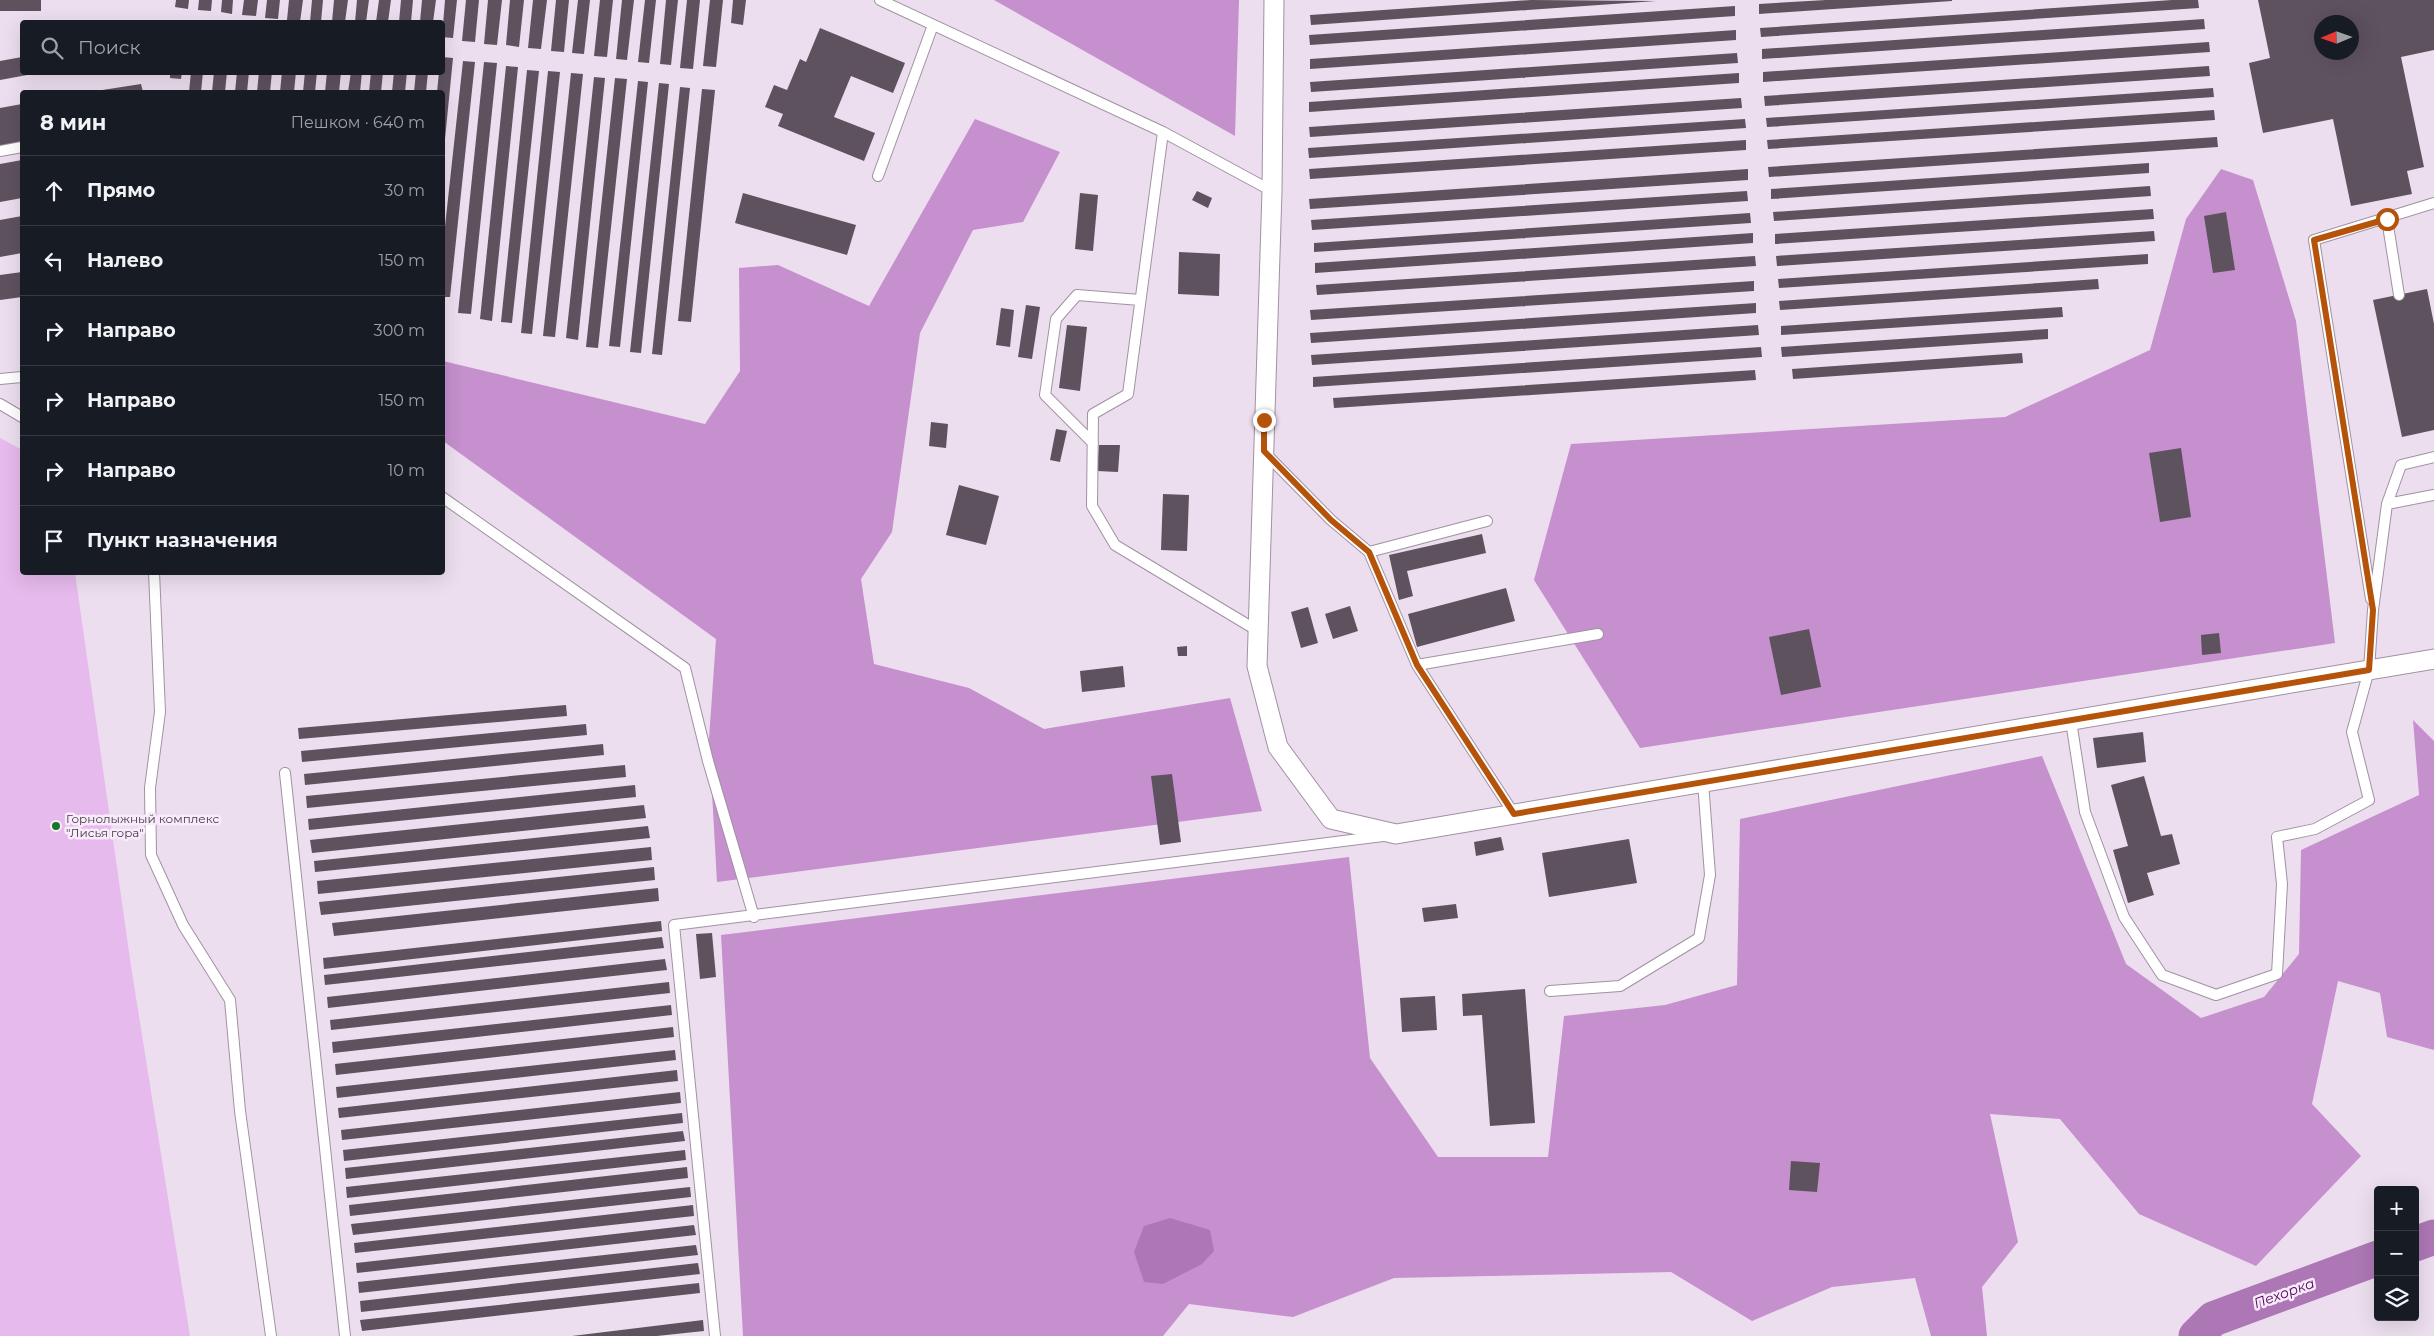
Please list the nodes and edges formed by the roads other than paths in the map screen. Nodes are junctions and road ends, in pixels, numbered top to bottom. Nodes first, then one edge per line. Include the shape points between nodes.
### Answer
1 (880, 0) edge
2 (1274, 0) edge
3 (933, 25) junction
4 (1163, 132) junction
5 (20, 146) edge
6 (0, 151) edge
7 (878, 176) dead end
8 (1272, 191) junction
9 (2434, 203) edge
10 (2387, 219) junction
11 (2399, 295) dead end
12 (1140, 300) junction
13 (20, 377) edge
14 (0, 379) edge
15 (0, 404) edge
16 (20, 416) edge
17 (1093, 443) junction
18 (1264, 451) junction
19 (2434, 457) edge
20 (2434, 495) edge
21 (445, 499) edge
22 (2388, 504) junction
23 (1487, 521) dead end
24 (1369, 552) junction
25 (154, 575) edge
26 (2373, 610) junction
27 (1258, 631) junction
28 (1598, 634) dead end
29 (2434, 659) edge
30 (1417, 665) junction
31 (2369, 670) junction
32 (2071, 721) junction
33 (285, 774) dead end
34 (1703, 782) junction
35 (1514, 814) junction
36 (1396, 834) junction
37 (754, 917) junction
38 (1550, 991) dead end
39 (271, 1336) edge
40 (345, 1336) edge
41 (715, 1336) edge

1 - 3 lane
2 - 8 street
3 - 4 lane
3 - 7 lane
4 - 8 lane
4 - 12 lane
5 - 6 lane
8 - 18 street
9 - 10 lane
10 - 11 lane
10 - 26 lane via 2314,240
12 - 17 lane via 1128,394 1093,414
12 - 17 lane via 1078,294 1056,319 1045,394
13 - 14 lane
15 - 16 lane
17 - 27 lane via 1092,506 1115,545
18 - 24 lane via 1331,520
18 - 27 street
19 - 22 lane via 2401,466
20 - 22 lane
21 - 37 lane via 686,668 708,761
22 - 26 lane
23 - 24 lane
24 - 30 lane
25 - 39 lane via 160,712 150,788 151,855 183,925 230,1000 240,1111
26 - 31 lane
27 - 36 street via 1257,666 1278,747 1331,818
28 - 30 lane
29 - 31 street
30 - 35 lane
31 - 32 street
31 - 32 lane via 2352,732 2369,800 2315,829 2277,837 2282,884 2277,974 2216,996 2162,976 2124,917 2085,812
32 - 34 street
33 - 40 lane
34 - 35 street
34 - 38 lane via 1710,875 1699,938 1620,986
35 - 36 street
36 - 37 lane
37 - 41 lane via 674,925

